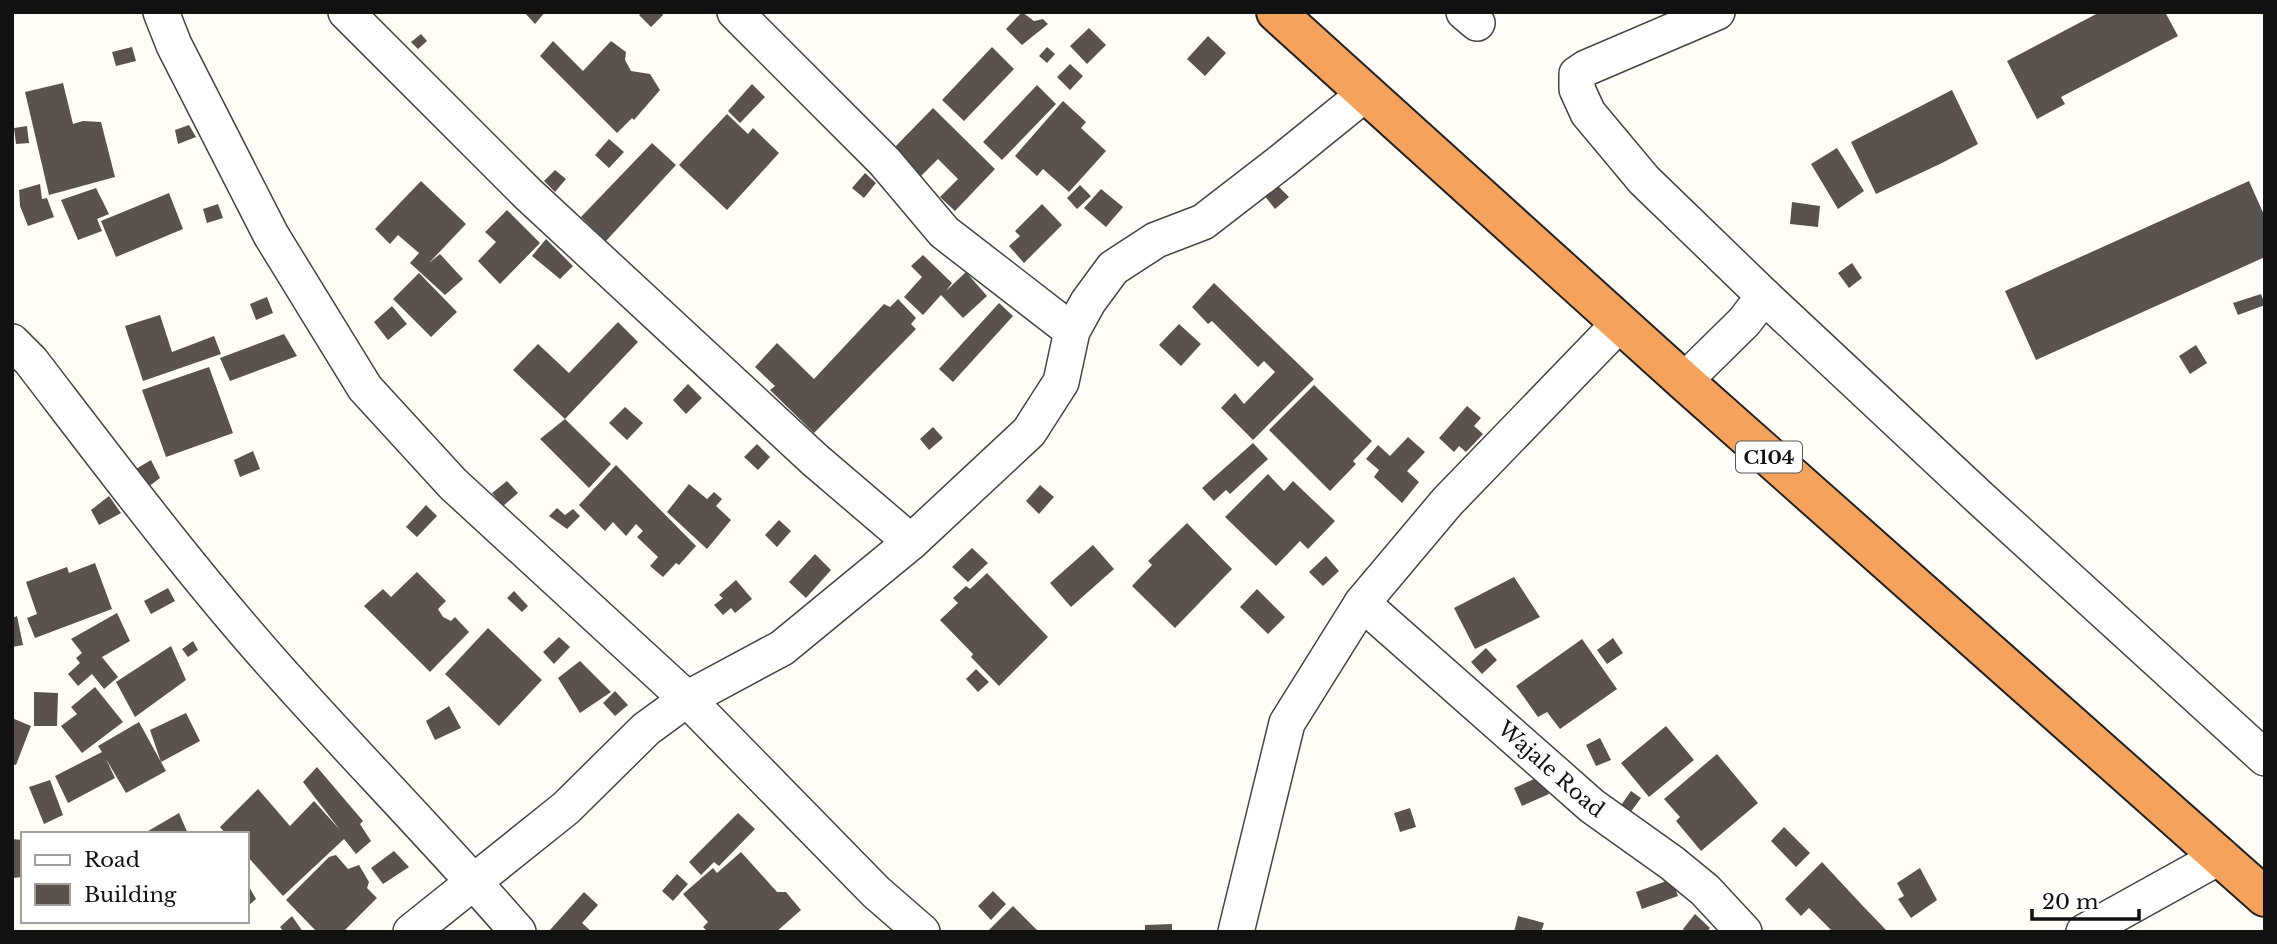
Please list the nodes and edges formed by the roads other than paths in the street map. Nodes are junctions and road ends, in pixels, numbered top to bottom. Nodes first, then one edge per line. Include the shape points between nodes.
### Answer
1 (161, 12) edge
2 (346, 12) edge
3 (735, 12) edge
4 (1276, 12) edge
5 (1717, 12) edge
6 (1366, 93) junction
7 (1764, 296) junction
8 (1619, 324) junction
9 (1072, 331) junction
10 (12, 342) edge
11 (1684, 382) junction
12 (911, 542) junction
13 (1362, 603) junction
14 (687, 699) junction
15 (2265, 758) edge
16 (2221, 856) junction
17 (474, 881) junction
18 (2265, 897) edge
19 (411, 932) edge
20 (518, 932) edge
21 (922, 932) edge
22 (1236, 932) edge
23 (1744, 932) edge
24 (2084, 932) edge

1 - 14 street via 271,235 365,388 453,484
2 - 12 street via 528,194 815,460
3 - 9 street via 885,162 944,232
4 - 6 highway, C104
5 - 7 street via 1586,68 1577,74 1577,89 1588,113 1644,180
6 - 8 highway, C104
6 - 9 street via 1203,222 1156,240 1113,268
7 - 11 street
7 - 15 street
8 - 11 highway, C104
8 - 13 street via 1447,502
9 - 12 street via 1061,382 1029,432
10 - 17 street via 273,664
11 - 16 highway, C104
12 - 14 street via 782,648
13 - 22 street via 1287,723
13 - 23 street, Wajale Road via 1592,806 1705,890
14 - 17 street via 646,729 566,808
14 - 21 street via 876,892
16 - 18 highway, C104
16 - 24 street
17 - 19 street
17 - 20 street

